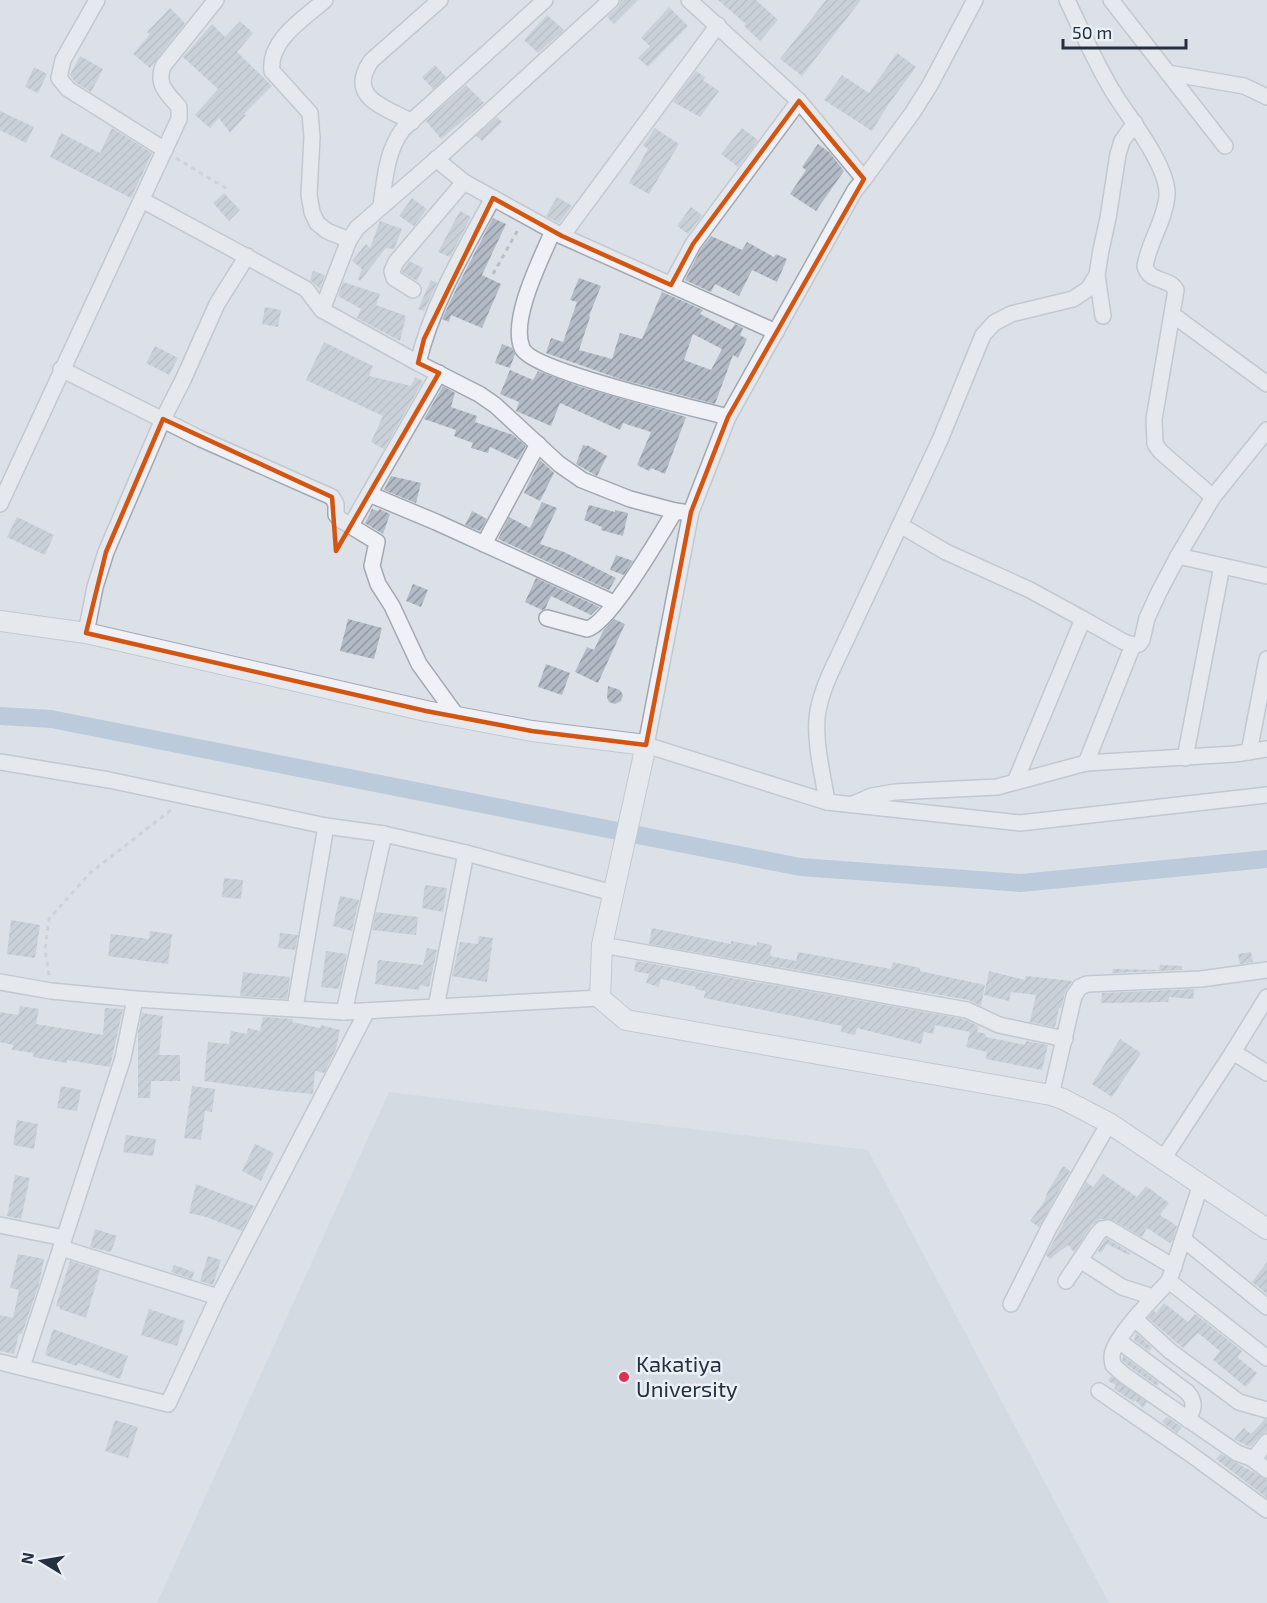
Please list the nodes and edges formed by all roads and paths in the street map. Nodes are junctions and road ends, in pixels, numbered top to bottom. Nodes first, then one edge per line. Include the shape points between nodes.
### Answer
1 (97, 0) edge
2 (216, 0) edge
3 (325, 0) edge
4 (440, 0) edge
5 (545, 0) edge
6 (611, 0) edge
7 (689, 0) edge
8 (975, 0) edge
9 (1066, 0) edge
10 (1111, 0) edge
11 (718, 26) junction
12 (1168, 73) junction
13 (1267, 96) edge
14 (799, 101) junction
15 (412, 122) junction
16 (1135, 123) junction
17 (1225, 146) dead end
18 (165, 150) junction
19 (436, 159) junction
20 (864, 178) junction
21 (464, 182) junction
22 (227, 189) dead end
23 (493, 198) junction
24 (142, 200) junction
25 (381, 206) junction
26 (526, 216) junction
27 (558, 233) junction
28 (349, 240) junction
29 (247, 256) junction
30 (494, 274) dead end
31 (1097, 276) junction
32 (671, 285) junction
33 (413, 290) dead end
34 (322, 310) junction
35 (1173, 315) junction
36 (1103, 316) dead end
37 (776, 332) junction
38 (418, 363) junction
39 (61, 369) junction
40 (439, 373) junction
41 (1267, 384) edge
42 (728, 417) junction
43 (163, 419) junction
44 (1267, 430) edge
45 (538, 444) junction
46 (369, 494) junction
47 (1212, 497) junction
48 (0, 504) edge
49 (675, 512) junction
50 (691, 512) junction
51 (351, 525) junction
52 (900, 525) junction
53 (484, 544) junction
54 (1178, 556) junction
55 (1222, 566) junction
56 (1267, 576) edge
57 (615, 603) junction
58 (547, 618) dead end
59 (1083, 619) junction
60 (0, 621) edge
61 (86, 633) junction
62 (1133, 645) junction
63 (1267, 659) edge
64 (456, 716) junction
65 (646, 745) junction
66 (1267, 749) edge
67 (1249, 752) junction
68 (1185, 758) junction
69 (0, 762) edge
70 (1086, 763) junction
71 (1015, 782) junction
72 (1267, 795) edge
73 (826, 802) junction
74 (851, 805) junction
75 (171, 810) dead end
76 (326, 826) junction
77 (384, 834) junction
78 (466, 854) junction
79 (614, 885) junction
80 (602, 945) junction
81 (1267, 970) edge
82 (0, 982) edge
83 (51, 992) junction
84 (1267, 997) edge
85 (600, 998) junction
86 (135, 999) junction
87 (436, 1006) junction
88 (295, 1008) junction
89 (367, 1011) junction
90 (344, 1012) junction
91 (1065, 1039) junction
92 (1233, 1052) junction
93 (1267, 1073) edge
94 (1051, 1095) junction
95 (1109, 1123) junction
96 (1163, 1159) junction
97 (1201, 1184) junction
98 (0, 1224) edge
99 (1267, 1229) edge
100 (1183, 1239) junction
101 (62, 1243) junction
102 (1080, 1260) junction
103 (1171, 1274) junction
104 (1066, 1281) dead end
105 (1154, 1297) junction
106 (218, 1298) junction
107 (1011, 1304) dead end
108 (1267, 1307) edge
109 (1135, 1319) junction
110 (1119, 1341) junction
111 (1267, 1358) edge
112 (0, 1362) edge
113 (22, 1367) junction
114 (1170, 1379) junction
115 (1099, 1391) dead end
116 (1156, 1397) junction
117 (1267, 1410) edge
118 (1188, 1420) junction
119 (1267, 1442) edge
120 (1251, 1458) junction
121 (1267, 1470) edge
122 (1267, 1510) edge

1 - 18 street via 63,60 59,78 68,89
2 - 18 street via 160,73 161,87 180,113
3 - 28 street via 282,38 270,62 272,71 309,113 312,212 327,231
4 - 15 street via 371,62 362,82 369,99
5 - 15 street
6 - 19 street
7 - 11 street
8 - 20 street via 930,85
9 - 16 street via 1114,94
10 - 12 street
11 - 14 street
11 - 27 street
12 - 13 street via 1244,86
12 - 17 street
14 - 20 street
14 - 32 street via 693,244
15 - 25 street via 394,141
16 - 31 street via 1118,154
16 - 35 street via 1166,183 1166,203 1145,267 1152,277 1175,286
18 - 22 path
18 - 24 street
19 - 21 street
19 - 25 street
20 - 37 street
21 - 23 street
21 - 33 street via 392,271 398,282
23 - 26 street
23 - 38 street via 429,325
24 - 29 street
24 - 39 street
25 - 28 street
26 - 27 street
26 - 30 path
27 - 32 street
27 - 42 street via 525,299 520,339 524,352 585,379
28 - 34 street
29 - 34 street via 306,290
29 - 43 street via 218,304
31 - 36 street
31 - 52 street via 1088,289 1073,299 1011,314 983,335
32 - 37 street
34 - 38 street
35 - 41 street
35 - 47 street via 1154,419 1155,444
37 - 42 street
38 - 40 street
39 - 43 street
39 - 48 street
40 - 45 street via 495,405
40 - 46 street
42 - 50 street
43 - 51 street via 332,497 336,515
43 - 61 street via 106,552
44 - 47 street
45 - 49 street via 582,480
45 - 53 street
46 - 51 street
46 - 53 street
47 - 54 street
49 - 50 street
49 - 57 street
50 - 65 street
51 - 64 street via 377,542 372,566 378,584 419,664
52 - 59 street
52 - 73 street via 822,696 817,718
53 - 57 street
54 - 55 street
54 - 62 street via 1147,618 1142,640
55 - 56 street
55 - 68 street
57 - 58 street via 597,624 586,630
59 - 62 street
59 - 71 street
60 - 61 street
61 - 64 street
62 - 70 street
63 - 67 street
64 - 65 street via 532,731
65 - 73 street
65 - 79 street
66 - 67 street
67 - 68 street
68 - 70 street
69 - 76 street via 99,778
70 - 71 street
71 - 74 street via 997,787 895,792
72 - 74 street via 1020,823
73 - 74 street
75 - 83 path via 90,873 49,919 45,949
76 - 77 street
76 - 88 street
77 - 78 street
77 - 90 street
78 - 79 street
78 - 87 street
79 - 80 street
80 - 85 street
80 - 91 street via 967,1010 999,1025
81 - 91 street via 1201,979 1087,984 1076,992
82 - 83 street
83 - 86 street
84 - 92 street
85 - 87 street
85 - 94 street via 626,1020
86 - 88 street
86 - 101 street via 123,1058
87 - 89 street
88 - 90 street
89 - 90 street
89 - 106 street
91 - 94 street
92 - 93 street
92 - 96 street
94 - 95 street
95 - 96 street
95 - 107 street
96 - 97 street
97 - 99 street
97 - 100 street
98 - 101 street
100 - 103 street
100 - 108 street
101 - 106 street
101 - 113 street
102 - 103 street via 1098,1233 1108,1228
102 - 104 street
102 - 105 street via 1122,1287
103 - 105 street
103 - 111 street
105 - 109 street
106 - 113 street via 168,1404
109 - 110 street
109 - 117 street via 1170,1351 1239,1402
110 - 114 street
110 - 116 street via 1112,1351 1113,1365
112 - 113 street
114 - 116 street
114 - 118 street via 1193,1399
115 - 122 street
116 - 118 street
118 - 120 street via 1238,1454
119 - 120 street
120 - 121 street

